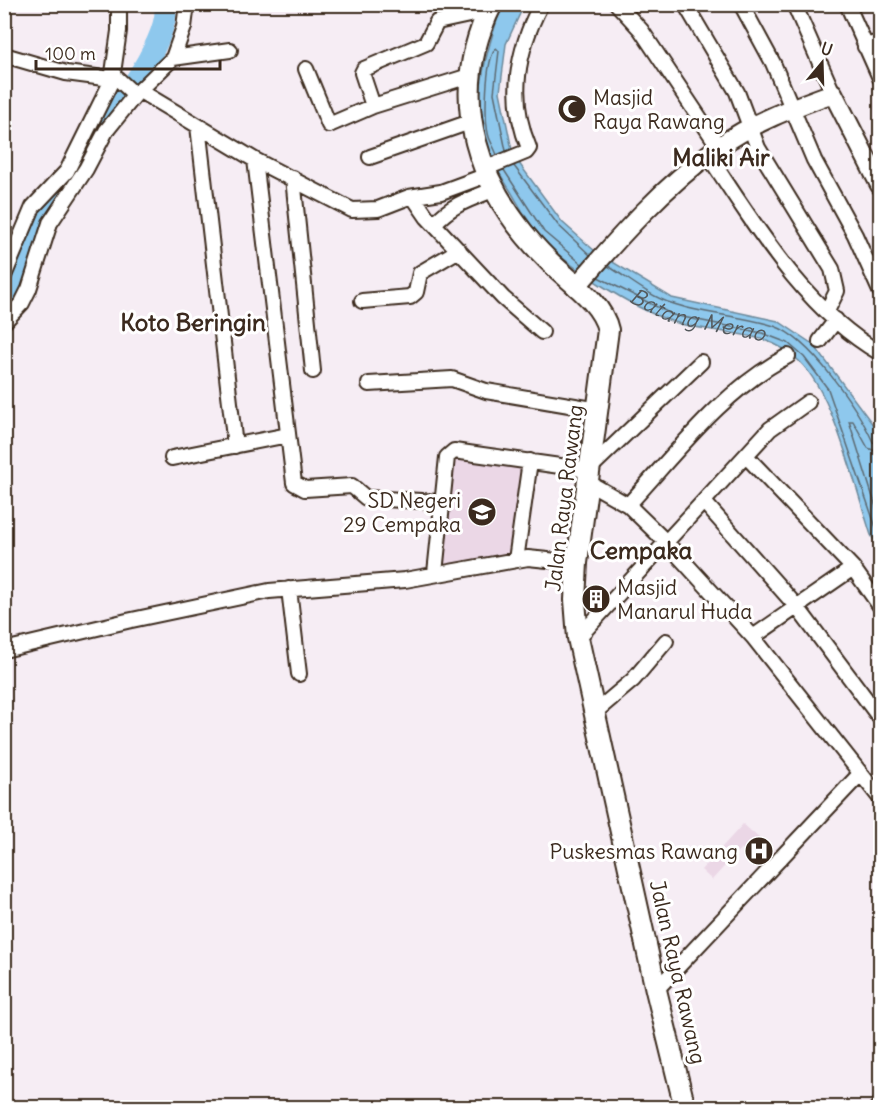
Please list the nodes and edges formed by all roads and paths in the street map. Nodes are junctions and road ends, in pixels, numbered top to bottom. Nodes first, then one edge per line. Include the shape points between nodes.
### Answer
1 (119, 4) edge
2 (187, 4) edge
3 (541, 4) edge
4 (617, 4) edge
5 (686, 4) edge
6 (741, 4) edge
7 (794, 4) edge
8 (847, 4) edge
9 (490, 8) edge
10 (880, 41) edge
11 (865, 47) junction
12 (230, 50) dead end
13 (4, 55) edge
14 (173, 58) junction
15 (306, 69) dead end
16 (469, 76) junction
17 (880, 78) edge
18 (116, 80) junction
19 (135, 93) junction
20 (833, 93) junction
21 (373, 106) junction
22 (792, 107) junction
23 (470, 122) junction
24 (198, 126) junction
25 (752, 129) junction
26 (713, 151) junction
27 (370, 157) dead end
28 (255, 160) junction
29 (489, 175) junction
30 (293, 178) junction
31 (879, 179) edge
32 (414, 198) junction
33 (31, 215) junction
34 (48, 222) junction
35 (434, 224) junction
36 (459, 250) junction
37 (4, 276) edge
38 (579, 283) junction
39 (880, 291) edge
40 (362, 301) dead end
41 (831, 315) junction
42 (4, 322) edge
43 (542, 332) dead end
44 (820, 341) dead end
45 (880, 353) edge
46 (788, 356) dead end
47 (701, 362) dead end
48 (313, 370) dead end
49 (369, 384) dead end
50 (808, 402) dead end
51 (598, 410) junction
52 (288, 435) junction
53 (235, 446) junction
54 (747, 457) junction
55 (172, 458) dead end
56 (530, 461) junction
57 (587, 475) junction
58 (440, 502) junction
59 (704, 502) junction
60 (628, 505) junction
61 (665, 541) junction
62 (516, 560) junction
63 (577, 563) junction
64 (853, 568) junction
65 (435, 573) junction
66 (289, 589) junction
67 (880, 606) edge
68 (797, 607) junction
69 (579, 638) junction
70 (753, 638) junction
71 (666, 641) dead end
72 (4, 650) edge
73 (299, 674) dead end
74 (878, 711) edge
75 (594, 713) junction
76 (860, 774) junction
77 (880, 798) edge
78 (656, 990) junction
79 (880, 1104) edge
80 (685, 1107) edge
81 (877, 1107) edge

1 - 18 street
2 - 14 street
3 - 29 street via 518,65 517,105 529,148
4 - 26 street via 641,30
5 - 25 street via 737,92
6 - 22 street
7 - 20 street
8 - 11 street
9 - 16 main road, Jalan Raya Rawang
9 - 21 street via 437,22 426,43 364,69
10 - 11 street
11 - 17 street
12 - 14 street
13 - 18 street via 66,73
14 - 19 street
15 - 21 street via 329,125
16 - 21 street
16 - 23 main road, Jalan Raya Rawang
18 - 19 street
18 - 33 street via 67,171 36,202
19 - 24 street
19 - 34 street
20 - 22 street
20 - 31 street
22 - 25 street
22 - 39 street via 814,160
23 - 27 street
23 - 29 main road, Jalan Raya Rawang
24 - 28 street
24 - 53 street
25 - 26 street
25 - 41 street via 758,148 832,269 837,291
26 - 38 street via 655,200
26 - 41 street via 773,252
28 - 30 street
28 - 52 street
29 - 32 street
29 - 35 street
29 - 38 main road, Jalan Raya Rawang via 508,214 533,245
30 - 32 street via 352,210 378,209
30 - 48 street
32 - 35 street
33 - 34 street
33 - 37 street
34 - 42 street via 29,289
35 - 36 street
36 - 40 street via 420,273 416,292 410,297
36 - 43 street via 503,298
38 - 51 main road, Jalan Raya Rawang via 608,330
41 - 44 street
41 - 45 street
46 - 60 street via 761,371 712,415
47 - 57 street
49 - 51 street via 452,379 486,391
50 - 54 street via 770,429
51 - 57 main road, Jalan Raya Rawang
52 - 53 street
52 - 58 street via 294,483 298,488 352,486 366,498
53 - 55 street
54 - 59 street
54 - 64 street
56 - 57 street
56 - 58 street via 450,452
56 - 62 street
57 - 60 street
57 - 63 main road, Jalan Raya Rawang
58 - 65 street
59 - 61 street
59 - 68 street
60 - 61 street
61 - 69 street
61 - 70 street
62 - 63 street
62 - 65 street
63 - 69 main road, Jalan Raya Rawang
64 - 67 street
64 - 68 street
65 - 66 street via 398,581
66 - 72 street
66 - 73 street
68 - 70 street
68 - 74 street
69 - 75 main road, Jalan Raya Rawang
70 - 76 street
71 - 75 street via 633,680
75 - 78 main road, Jalan Raya Rawang
76 - 77 street
76 - 78 street
78 - 80 main road, Jalan Raya Rawang
79 - 81 street

